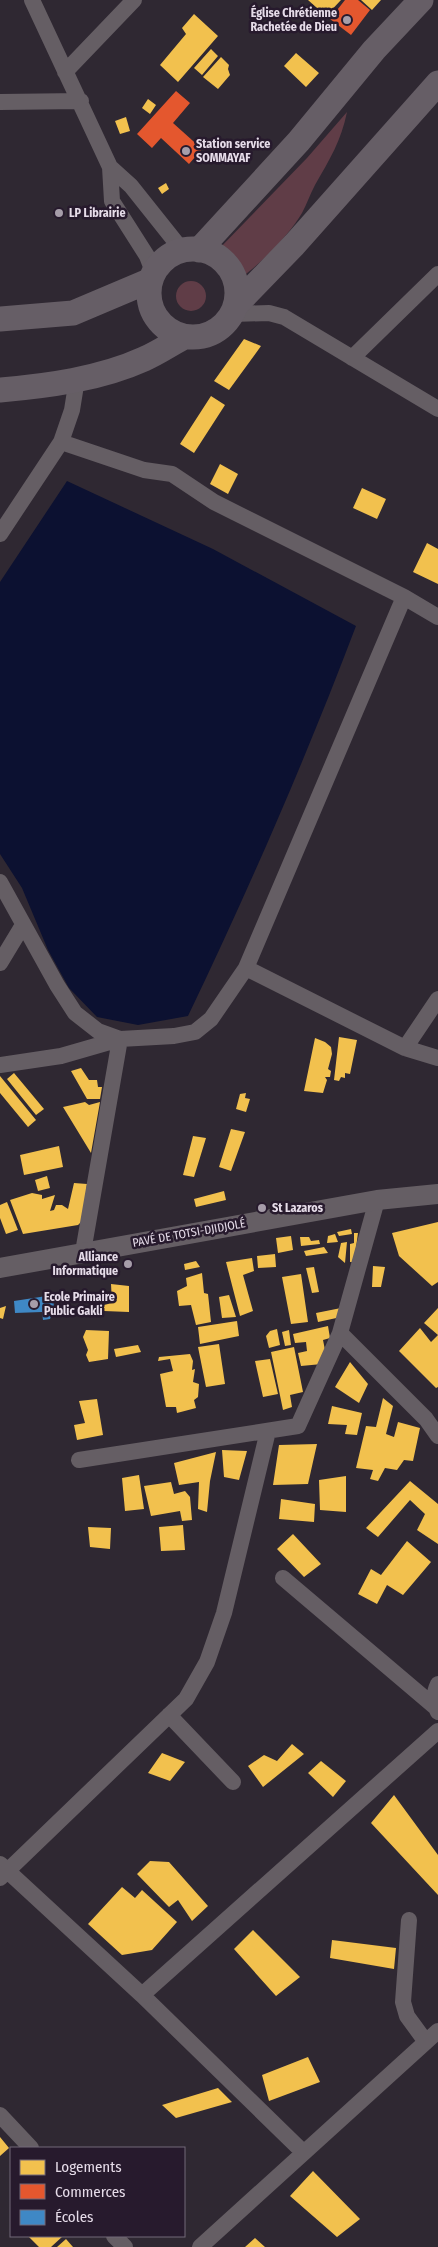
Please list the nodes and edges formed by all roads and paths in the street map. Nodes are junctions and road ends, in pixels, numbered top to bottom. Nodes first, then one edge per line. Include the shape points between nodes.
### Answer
1 (32, 0) edge
2 (134, 0) edge
3 (421, 0) edge
4 (65, 72) junction
5 (433, 97) edge
6 (81, 101) junction
7 (0, 102) edge
8 (110, 168) junction
9 (190, 250) junction
10 (438, 274) edge
11 (152, 277) junction
12 (234, 309) junction
13 (0, 319) edge
14 (184, 337) junction
15 (352, 358) junction
16 (77, 379) junction
17 (0, 390) edge
18 (438, 409) edge
19 (61, 442) junction
20 (0, 534) edge
21 (404, 597) junction
22 (438, 617) edge
23 (0, 882) edge
24 (23, 925) junction
25 (0, 963) edge
26 (246, 968) junction
27 (438, 999) edge
28 (120, 1039) junction
29 (406, 1048) junction
30 (438, 1058) edge
31 (0, 1065) edge
32 (438, 1194) edge
33 (377, 1200) junction
34 (83, 1252) junction
35 (0, 1268) edge
36 (340, 1333) junction
37 (432, 1414) edge
38 (268, 1431) junction
39 (438, 1436) edge
40 (79, 1460) dead end
41 (283, 1578) dead end
42 (438, 1684) edge
43 (437, 1709) edge
44 (169, 1716) junction
45 (438, 1731) edge
46 (233, 1782) dead end
47 (3, 1871) edge
48 (409, 1920) dead end
49 (142, 1995) junction
50 (432, 2037) edge
51 (0, 2115) edge
52 (31, 2147) edge
53 (304, 2152) junction
54 (115, 2237) edge
55 (125, 2247) edge
56 (200, 2247) edge

1 - 4 street
2 - 4 street
3 - 9 main road via 374,50 300,141
4 - 6 street
5 - 12 main road
6 - 7 street
6 - 8 street
8 - 9 street
8 - 11 street via 112,201 147,256
9 - 11 main road via 166,260
9 - 12 main road via 216,255 227,264 237,290
10 - 15 street
11 - 13 main road via 73,313
11 - 14 main road via 149,295 152,309 159,322
12 - 14 main road via 224,325 212,333
12 - 15 street via 284,317
14 - 16 main road via 143,359
15 - 18 street
16 - 17 main road
16 - 19 street via 72,410
19 - 20 street
19 - 21 street via 144,470 172,474 214,502
21 - 22 street
21 - 26 street
23 - 24 street
24 - 25 street
24 - 28 street via 75,1013 98,1031
26 - 28 street via 211,1019 196,1032
26 - 29 street
27 - 29 street
28 - 31 street via 61,1056
28 - 34 street
29 - 30 street
32 - 33 street, PAVÉ DE TOTSI-DJIDJOLÉ
33 - 34 street, PAVÉ DE TOTSI-DJIDJOLÉ
33 - 36 street
34 - 35 street, PAVÉ DE TOTSI-DJIDJOLÉ
36 - 37 street
36 - 38 street via 298,1426
37 - 39 street
38 - 40 street
38 - 44 street via 221,1622 203,1669 186,1700
41 - 43 street
42 - 43 street via 435,1690
44 - 46 street
44 - 47 street
45 - 49 street
47 - 49 street
48 - 50 street via 402,2002 407,2016
49 - 53 street
50 - 53 street
51 - 52 street
53 - 56 street
54 - 55 street

